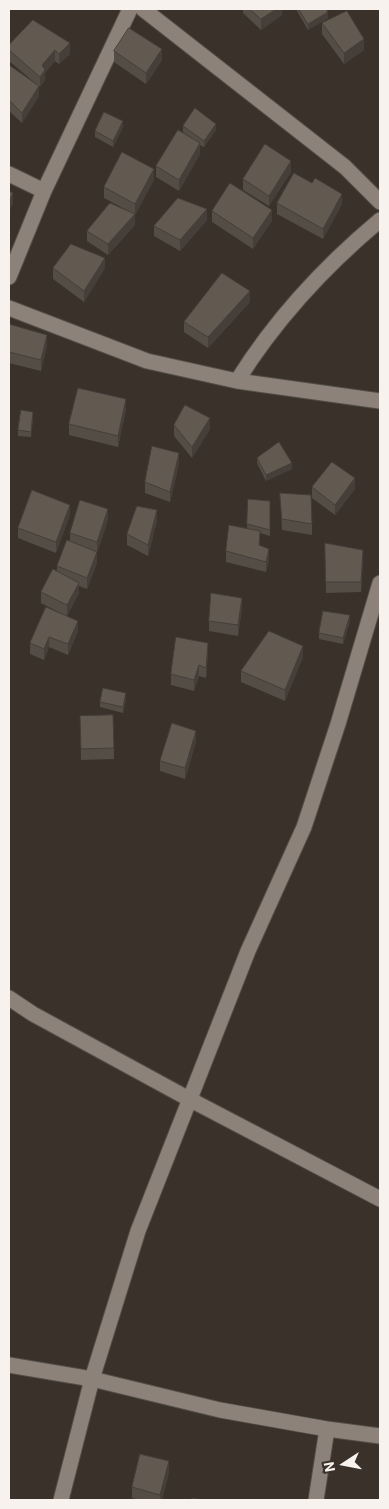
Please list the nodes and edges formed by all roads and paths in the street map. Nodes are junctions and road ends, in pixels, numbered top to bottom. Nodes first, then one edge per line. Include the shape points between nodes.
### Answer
1 (130, 9) edge
2 (143, 9) edge
3 (9, 174) edge
4 (44, 192) junction
5 (379, 198) edge
6 (380, 220) edge
7 (9, 277) edge
8 (9, 308) edge
9 (237, 381) junction
10 (380, 401) edge
11 (380, 583) edge
12 (9, 998) edge
13 (189, 1099) junction
14 (380, 1199) edge
15 (9, 1365) edge
16 (92, 1379) junction
17 (327, 1430) junction
18 (380, 1436) edge
19 (61, 1500) edge
20 (316, 1500) edge

1 - 4 street
2 - 5 street via 345,167
3 - 4 street
4 - 7 street
6 - 9 street via 352,243 300,297 254,354
8 - 9 street via 147,361
9 - 10 street
11 - 13 street via 304,827 248,951
12 - 13 street
13 - 14 street
13 - 16 street via 138,1230
15 - 16 street
16 - 17 street via 220,1410
16 - 19 street
17 - 18 street
17 - 20 street

